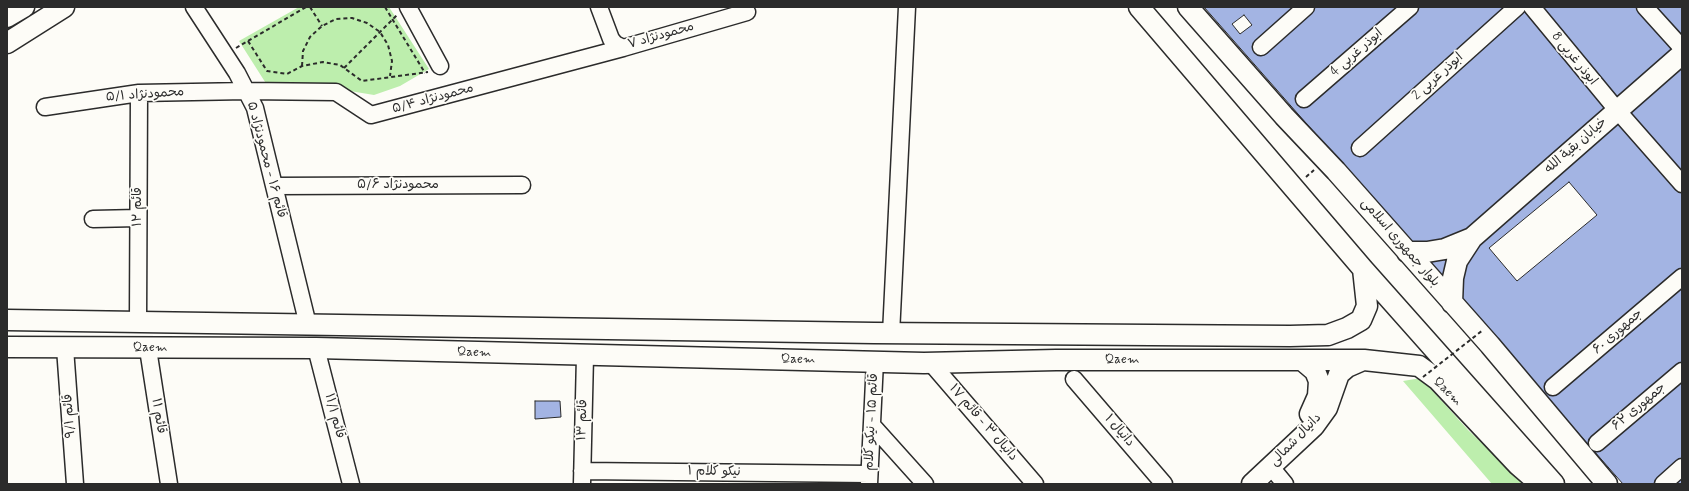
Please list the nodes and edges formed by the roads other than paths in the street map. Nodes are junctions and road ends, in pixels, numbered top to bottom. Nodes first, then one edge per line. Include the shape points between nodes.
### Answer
1 (24, 7) edge
2 (64, 7) edge
3 (599, 7) edge
4 (907, 7) edge
5 (1139, 7) edge
6 (1188, 7) edge
7 (1306, 7) edge
8 (1410, 7) edge
9 (1517, 7) edge
10 (1532, 7) edge
11 (1645, 7) edge
12 (198, 8) edge
13 (405, 9) edge
14 (747, 12) dead end
15 (7, 17) edge
16 (7, 43) edge
17 (1261, 47) dead end
18 (623, 48) junction
19 (1682, 48) edge
20 (1682, 54) edge
21 (440, 66) road end
22 (246, 91) junction
23 (139, 93) junction
24 (1304, 99) dead end
25 (44, 107) dead end
26 (1616, 110) junction
27 (1360, 148) dead end
28 (1682, 184) edge
29 (522, 185) dead end
30 (274, 186) junction
31 (93, 218) dead end
32 (138, 218) junction
33 (1472, 238) junction
34 (1407, 252) junction
35 (1363, 269) junction
36 (1682, 277) edge
37 (1452, 302) junction
38 (7, 320) edge
39 (138, 322) junction
40 (308, 325) junction
41 (883, 334) junction
42 (7, 347) edge
43 (65, 348) junction
44 (316, 348) junction
45 (148, 349) junction
46 (585, 356) junction
47 (1302, 360) junction
48 (1364, 360) junction
49 (875, 361) junction
50 (931, 363) junction
51 (1682, 371) edge
52 (1074, 379) dead end
53 (1553, 387) dead end
54 (872, 425) junction
55 (1301, 432) junction
56 (1597, 443) dead end
57 (1270, 467) junction
58 (1682, 467) edge
59 (582, 478) edge
60 (869, 479) edge
61 (75, 484) edge
62 (169, 484) edge
63 (351, 484) edge
64 (925, 484) edge
65 (1035, 484) edge
66 (1164, 484) edge
67 (1240, 484) edge
68 (1252, 484) edge
69 (1285, 484) edge
70 (1540, 484) edge
71 (1554, 484) edge
72 (1607, 484) edge
73 (1663, 484) edge

1 - 15 main road
2 - 16 main road
3 - 18 street, محمودنژاد ۷ via 611,38 615,44
4 - 41 street
5 - 35 main road
6 - 34 main road, بلوار جمهوری اسلامی
7 - 17 street
8 - 24 street, ابوذر غربی 4
9 - 27 street, ابوذر غربی 2
10 - 26 street, ابوذر غربی 8
11 - 19 street
12 - 22 street, قائم ۱۶ - محمودنژاد ۵
13 - 21 street
14 - 18 street, محمودنژاد ۷
18 - 22 street, محمودنژاد ۵/۴ via 371,115 336,92
20 - 26 main road, خیابان بقیة الله
22 - 23 street, محمودنژاد ۵/۱
22 - 30 street, قائم ۱۶ - محمودنژاد ۵ via 255,108
23 - 25 street, محمودنژاد ۵/۱
23 - 32 street, قائم ۱۲
26 - 28 street, ابوذر غربی 8
26 - 33 main road, خیابان بقیة الله
29 - 30 street, محمودنژاد ۵/۶
30 - 40 street, قائم ۱۶ - محمودنژاد ۵
31 - 32 street
32 - 39 street, قائم ۱۲
33 - 34 main road, خیابان بقیة الله via 1445,248
33 - 37 main road, خیابان بقیة الله via 1457,261
34 - 37 main road, بلوار جمهوری اسلامی
35 - 41 main road, Qaem via 1366,306 1361,320 1328,335
35 - 71 main road
36 - 53 street, جمهوری ۶۰
37 - 72 main road, بلوار جمهوری اسلامی
38 - 39 main road, Qaem
39 - 40 main road, Qaem
40 - 41 main road, Qaem
40 - 44 main road
41 - 49 main road
42 - 43 main road, Qaem
43 - 45 main road, Qaem
43 - 61 street, قائم ۹/۱
44 - 45 main road, Qaem
44 - 46 main road, Qaem
44 - 63 street, قائم ۱۱/۱
45 - 62 street, قائم ۱۱
46 - 49 main road, Qaem
46 - 59 street, قائم ۱۳
47 - 48 main road, Qaem
47 - 50 main road, Qaem
47 - 55 main road, دانیال شمالی via 1315,372 1319,381 1318,396
48 - 55 main road, دانیال شمالی via 1347,367 1339,374 1327,408 1314,426
48 - 70 main road, Qaem via 1419,366 1438,380 1518,465
49 - 50 main road, Qaem
49 - 54 street, قائم ۱۵ - نیکو کلام
50 - 65 street, دانیال ۳ - قائم ۱۷
51 - 56 street, جمهوری ۶۲
52 - 66 street, دانیال ۱
54 - 60 street, قائم ۱۵ - نیکو کلام
54 - 64 street
55 - 57 main road, دانیال شمالی
55 - 67 main road, دانیال شمالی
57 - 68 main road, دانیال شمالی
57 - 69 street
58 - 73 street
59 - 60 street, نیکو کلام ۱

